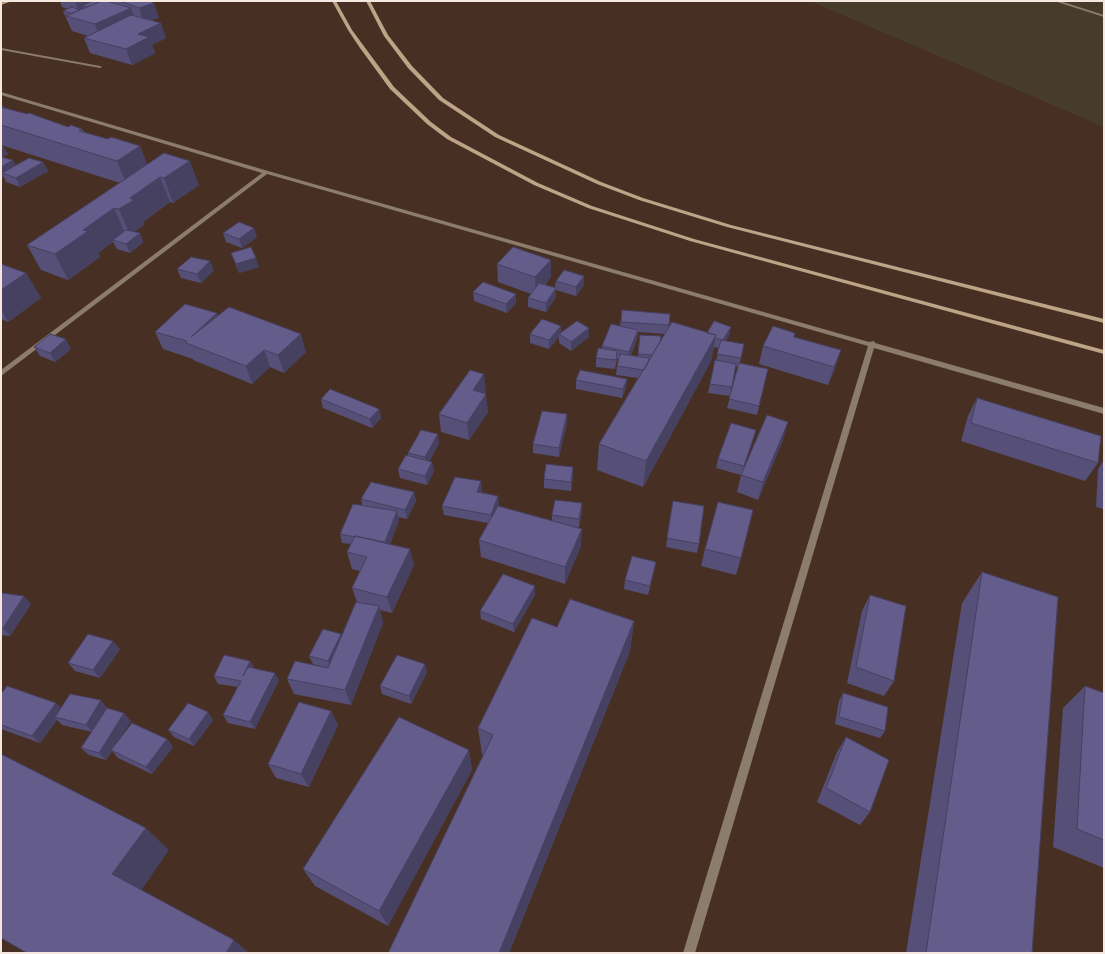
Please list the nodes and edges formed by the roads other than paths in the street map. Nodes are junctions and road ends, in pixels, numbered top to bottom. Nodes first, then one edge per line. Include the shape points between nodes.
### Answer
1 (10, 1) edge
2 (334, 1) edge
3 (368, 1) edge
4 (1056, 1) edge
5 (1, 4) edge
6 (1104, 16) edge
7 (1, 49) edge
8 (100, 67) dead end
9 (1, 92) edge
10 (266, 172) junction
11 (1104, 321) edge
12 (872, 343) junction
13 (1104, 352) edge
14 (1, 374) edge
15 (1104, 411) edge
16 (689, 953) edge

1 - 5 main road
2 - 13 main road via 362,48 409,106 449,138 536,184 590,207 692,240
3 - 11 main road via 386,35 410,67 441,99 497,136 599,184 729,226
4 - 6 street
7 - 8 street
9 - 10 street
10 - 12 street
10 - 14 street
12 - 15 street
12 - 16 street

